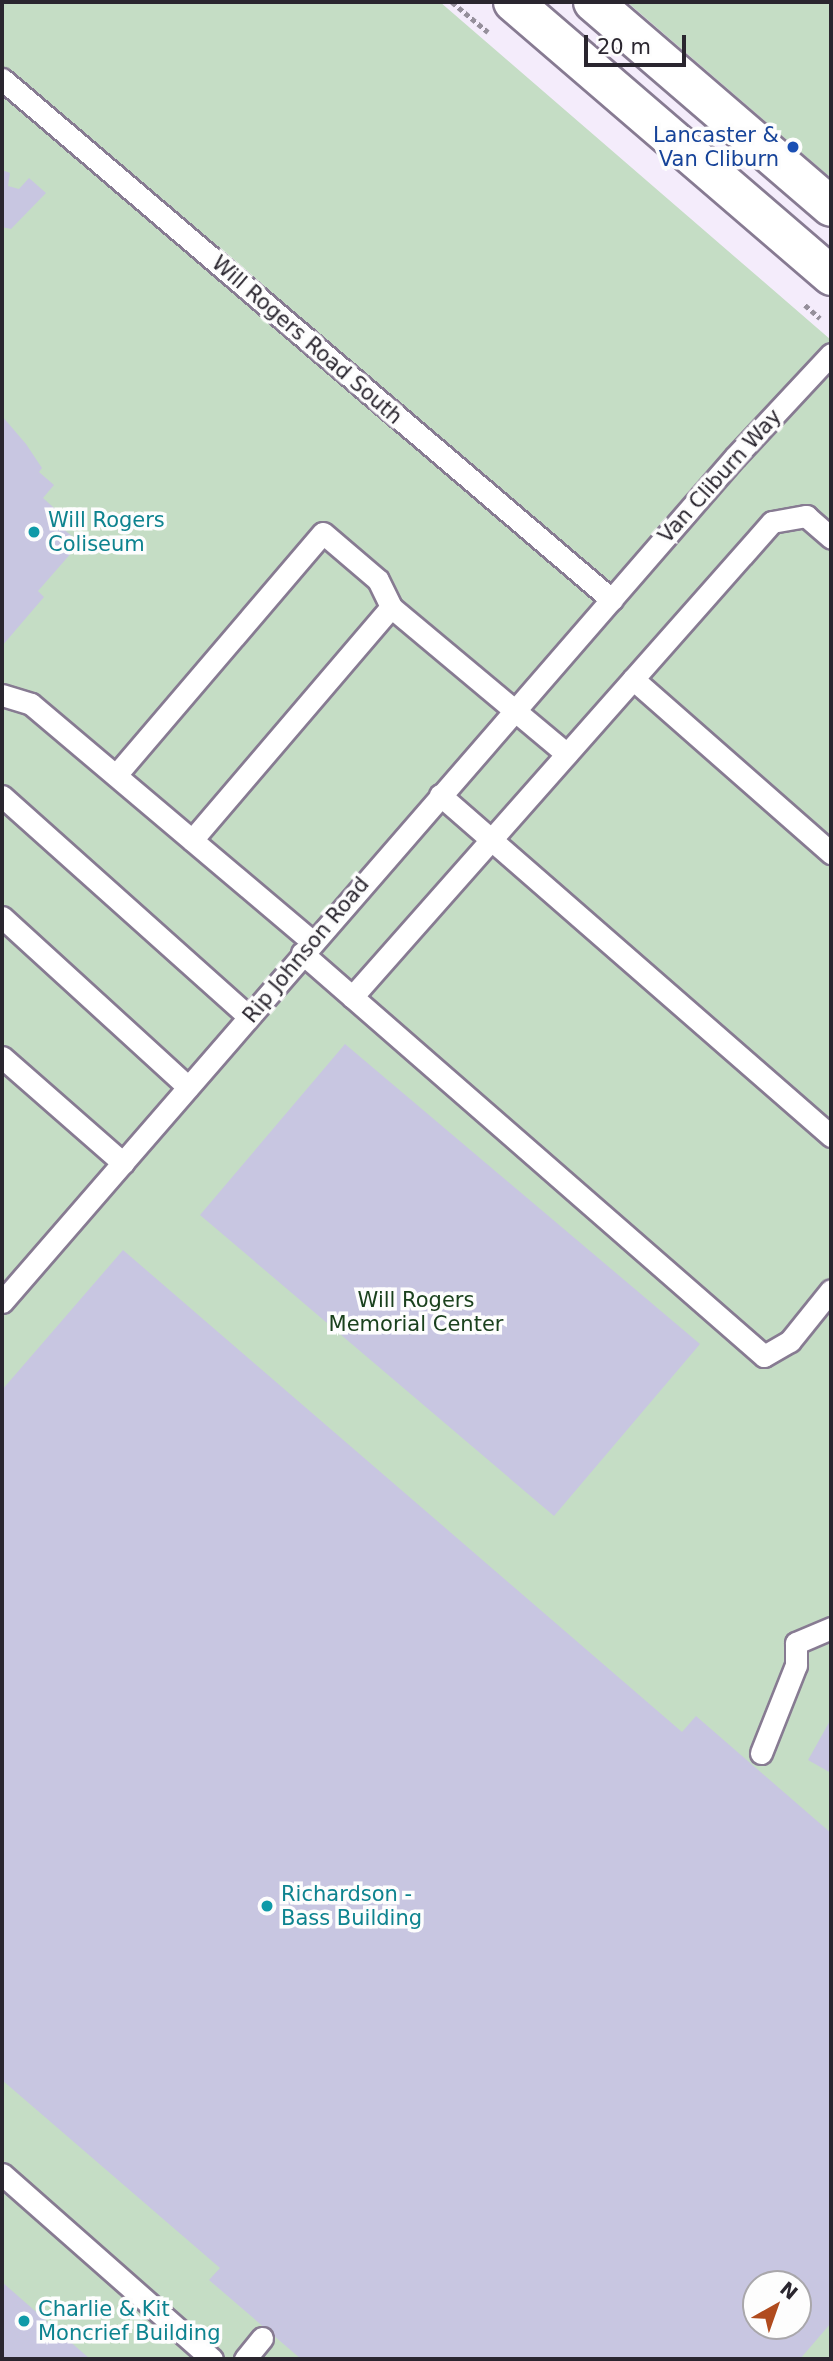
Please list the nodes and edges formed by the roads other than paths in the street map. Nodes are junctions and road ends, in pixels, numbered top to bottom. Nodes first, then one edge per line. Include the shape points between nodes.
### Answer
1 (513, 2) edge
2 (593, 2) edge
3 (2, 79) edge
4 (831, 207) edge
5 (831, 276) edge
6 (831, 354) edge
7 (831, 538) edge
8 (611, 600) junction
9 (391, 607) junction
10 (633, 679) junction
11 (2, 695) edge
12 (515, 710) junction
13 (567, 754) junction
14 (116, 775) junction
15 (440, 795) junction
16 (2, 796) edge
17 (192, 840) junction
18 (491, 840) junction
19 (831, 853) edge
20 (2, 917) edge
21 (307, 947) junction
22 (352, 997) junction
23 (249, 1017) junction
24 (2, 1057) edge
25 (188, 1087) junction
26 (831, 1136) edge
27 (123, 1163) junction
28 (831, 1290) edge
29 (2, 1301) edge
30 (831, 1628) edge
31 (761, 1753) dead end
32 (2, 2174) edge
33 (262, 2338) dead end
34 (212, 2359) edge
35 (245, 2359) edge

1 - 5 main road
2 - 4 main road
3 - 8 lane, Will Rogers Road South
6 - 8 lane, Van Cliburn Way
7 - 10 lane via 806,516 772,522
8 - 12 lane, Rip Johnson Road
9 - 12 lane
9 - 14 lane via 378,580 323,533
9 - 17 lane
10 - 13 lane
10 - 19 lane
11 - 14 lane via 32,704
12 - 13 lane
12 - 15 lane, Rip Johnson Road
13 - 18 lane
14 - 17 lane
15 - 18 lane
15 - 21 lane, Rip Johnson Road
16 - 23 lane
17 - 21 lane
18 - 22 lane
18 - 26 lane
20 - 25 lane
21 - 22 lane
21 - 23 lane, Rip Johnson Road
22 - 28 lane via 764,1356 790,1341
23 - 25 lane, Rip Johnson Road
24 - 27 lane
25 - 27 lane, Rip Johnson Road
27 - 29 lane, Rip Johnson Road
30 - 31 lane via 796,1643 796,1665
32 - 34 lane
33 - 35 lane

